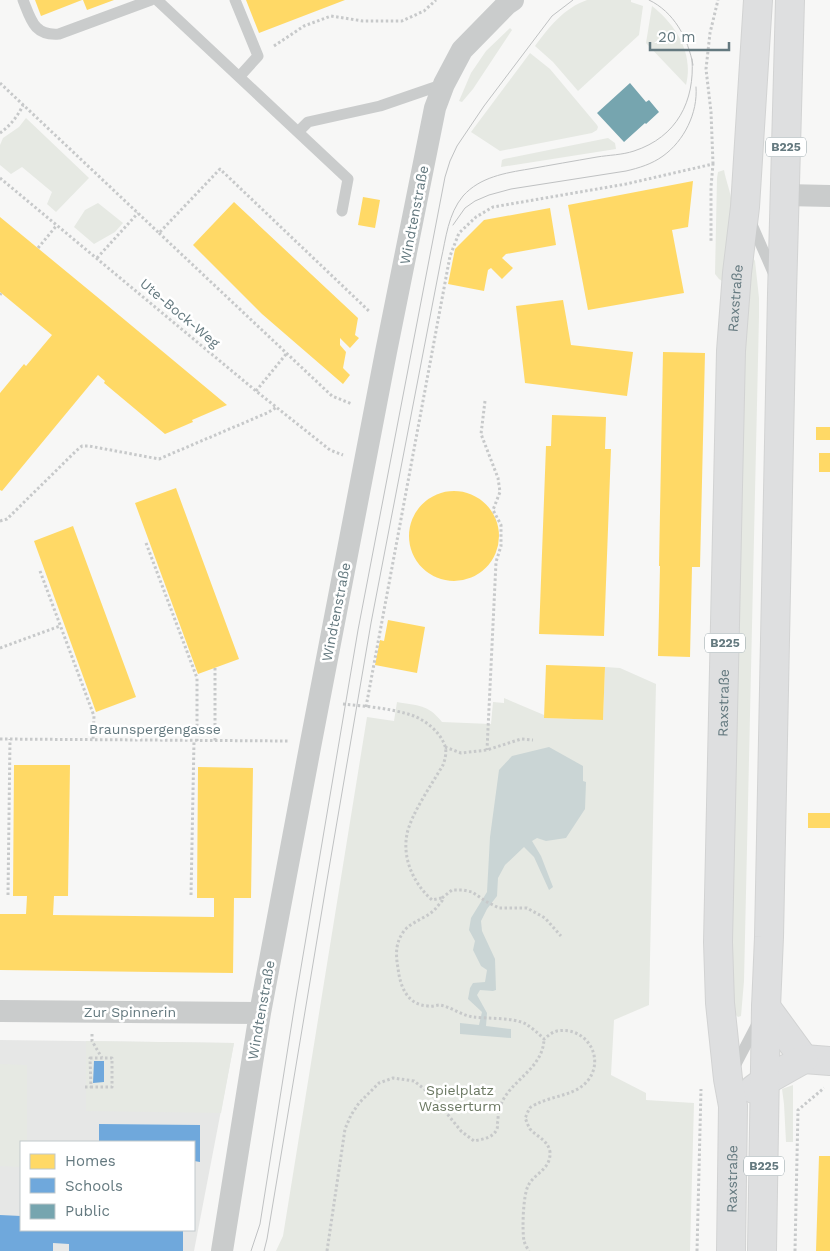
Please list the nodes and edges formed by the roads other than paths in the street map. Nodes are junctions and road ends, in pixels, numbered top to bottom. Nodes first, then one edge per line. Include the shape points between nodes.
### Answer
1 (23, 0) edge
2 (151, 0) edge
3 (157, 0) edge
4 (235, 0) edge
5 (758, 0) edge
6 (790, 0) edge
7 (508, 1) edge
8 (239, 77) junction
9 (444, 84) junction
10 (298, 132) junction
11 (785, 195) junction
12 (830, 196) edge
13 (745, 207) junction
14 (342, 211) dead end
15 (782, 294) junction
16 (766, 1007) junction
17 (0, 1011) edge
18 (260, 1013) junction
19 (817, 1060) edge
20 (728, 1079) junction
21 (765, 1081) junction
22 (733, 1106) junction
23 (222, 1251) edge
24 (730, 1251) edge
25 (762, 1251) edge

1 - 2 lane via 36,28 51,35
3 - 8 lane
4 - 8 lane via 258,56
5 - 13 main road, Raxstraße / B225
6 - 11 main road, Raxstraße / B225
7 - 9 street, Windtenstraße via 462,50
8 - 10 lane
9 - 10 lane via 380,106 308,122
9 - 18 street, Windtenstraße via 415,204
10 - 14 lane via 348,179
11 - 12 street
11 - 15 main road, Raxstraße / B225
13 - 15 lane, Raxstraße
13 - 20 main road, Raxstraße / B225 via 731,351 718,932 720,1003
15 - 16 main road, Raxstraße / B225
16 - 19 main road
16 - 20 lane, Raxstraße
16 - 21 main road, Raxstraße / B225
17 - 18 street, Zur Spinnerin
18 - 23 street, Windtenstraße
19 - 21 main road
20 - 22 main road, Raxstraße / B225
21 - 22 main road
21 - 25 main road, Raxstraße / B225
22 - 24 main road, Raxstraße / B225

